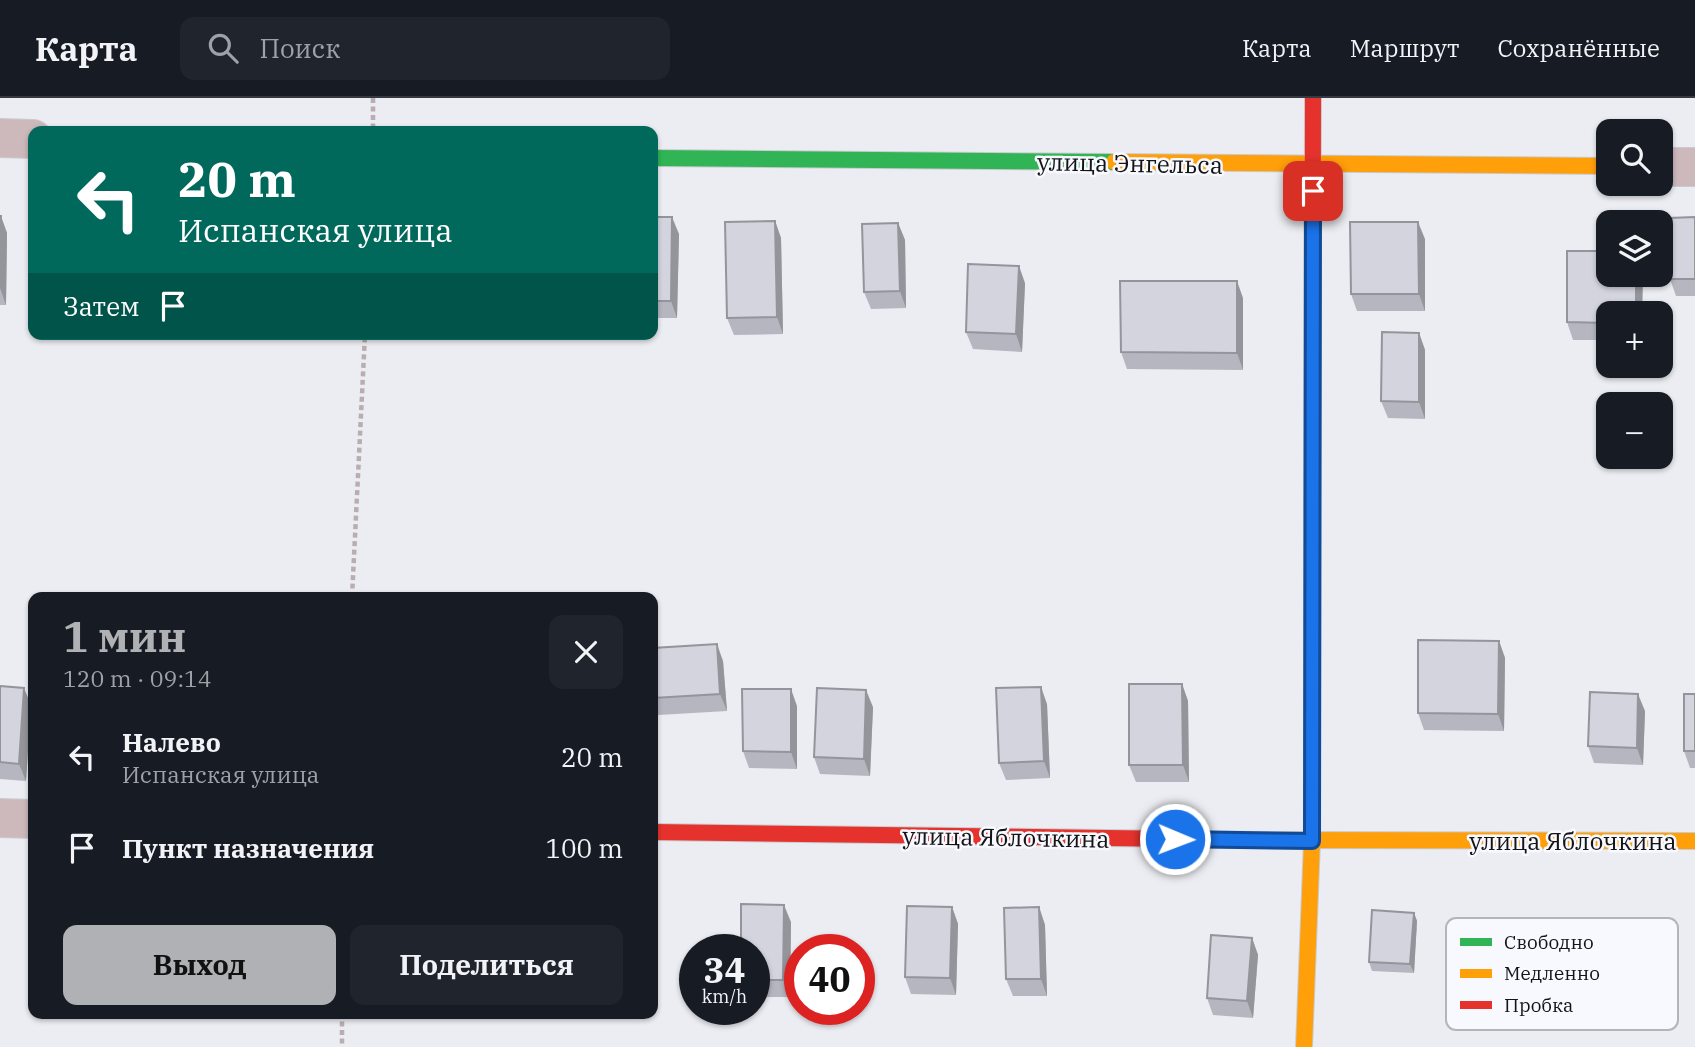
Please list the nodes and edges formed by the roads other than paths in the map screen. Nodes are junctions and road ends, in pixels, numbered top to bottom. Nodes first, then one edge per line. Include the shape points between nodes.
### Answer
1 (1313, 98) edge
2 (0, 138) edge
3 (28, 139) edge
4 (658, 158) edge
5 (1313, 164) junction
6 (1596, 166) edge
7 (1673, 167) edge
8 (1695, 167) edge
9 (0, 818) edge
10 (28, 819) edge
11 (658, 832) edge
12 (1312, 841) junction
13 (1695, 841) edge
14 (1304, 1047) edge

1 - 5 street
2 - 3 street
4 - 5 street, улица Энгельса
5 - 6 street, улица Энгельса
5 - 12 street
7 - 8 street
9 - 10 street
11 - 12 street, улица Яблочкина
12 - 13 street, улица Яблочкина
12 - 14 street

